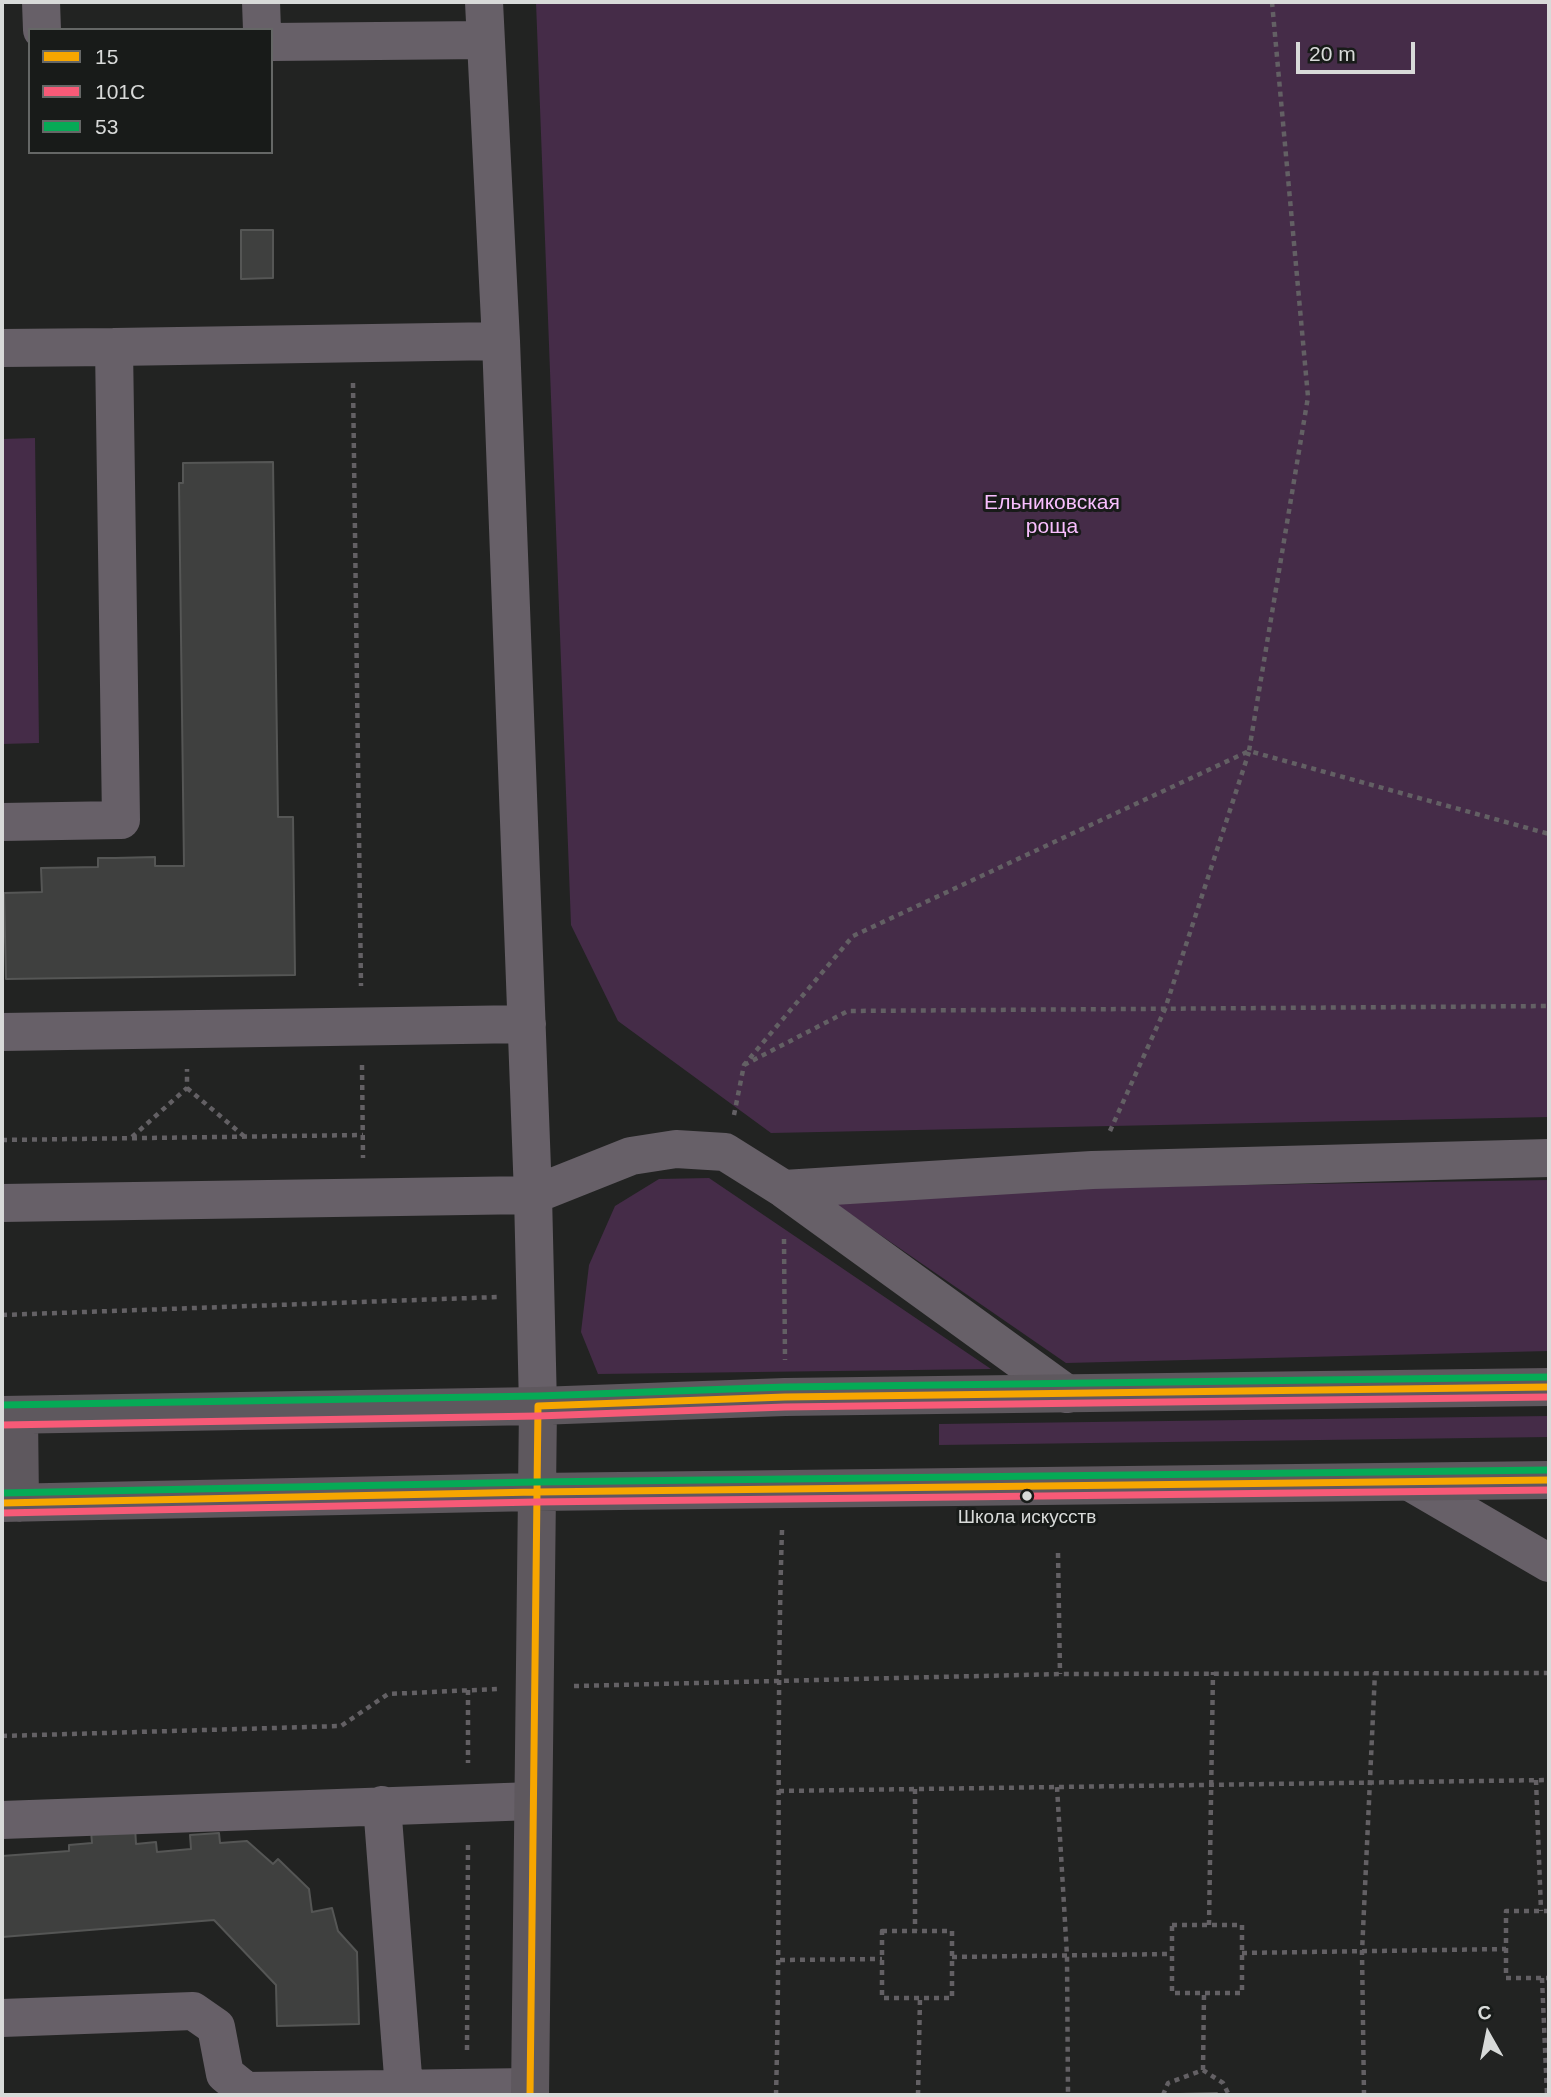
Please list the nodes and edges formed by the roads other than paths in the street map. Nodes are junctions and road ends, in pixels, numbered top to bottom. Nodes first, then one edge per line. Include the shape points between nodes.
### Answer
1 (41, 2) edge
2 (261, 2) edge
3 (484, 2) edge
4 (42, 28) edge
5 (262, 28) edge
6 (485, 40) junction
7 (273, 42) edge
8 (501, 341) junction
9 (114, 347) junction
10 (2, 348) edge
11 (2, 822) edge
12 (527, 1024) junction
13 (2, 1032) edge
14 (1549, 1158) edge
15 (784, 1189) junction
16 (533, 1195) junction
17 (2, 1203) edge
18 (1549, 1387) edge
19 (1067, 1394) junction
20 (538, 1406) junction
21 (10, 1415) edge
22 (1549, 1479) edge
23 (1410, 1482) junction
24 (536, 1492) junction
25 (11, 1503) edge
26 (1549, 1563) edge
27 (533, 1801) junction
28 (382, 1805) junction
29 (2, 1820) edge
30 (2, 2018) edge
31 (404, 2089) junction
32 (530, 2091) edge

1 - 4 street
2 - 5 street
3 - 6 street
6 - 7 street
6 - 8 street
8 - 9 street
8 - 12 street
9 - 10 street
9 - 11 street via 121,820
12 - 13 street
12 - 16 street
14 - 15 street via 1092,1170
15 - 16 street via 726,1152 677,1149 631,1156
15 - 19 street
16 - 17 street
16 - 20 street
18 - 19 main road
19 - 20 main road
20 - 21 main road
20 - 24 main road
21 - 25 main road
22 - 23 main road
23 - 24 main road
23 - 26 street
24 - 25 main road
24 - 27 main road
27 - 28 street
27 - 32 main road
28 - 29 street
28 - 31 street
30 - 31 street via 193,2011 216,2027 225,2074 246,2091
31 - 32 street

